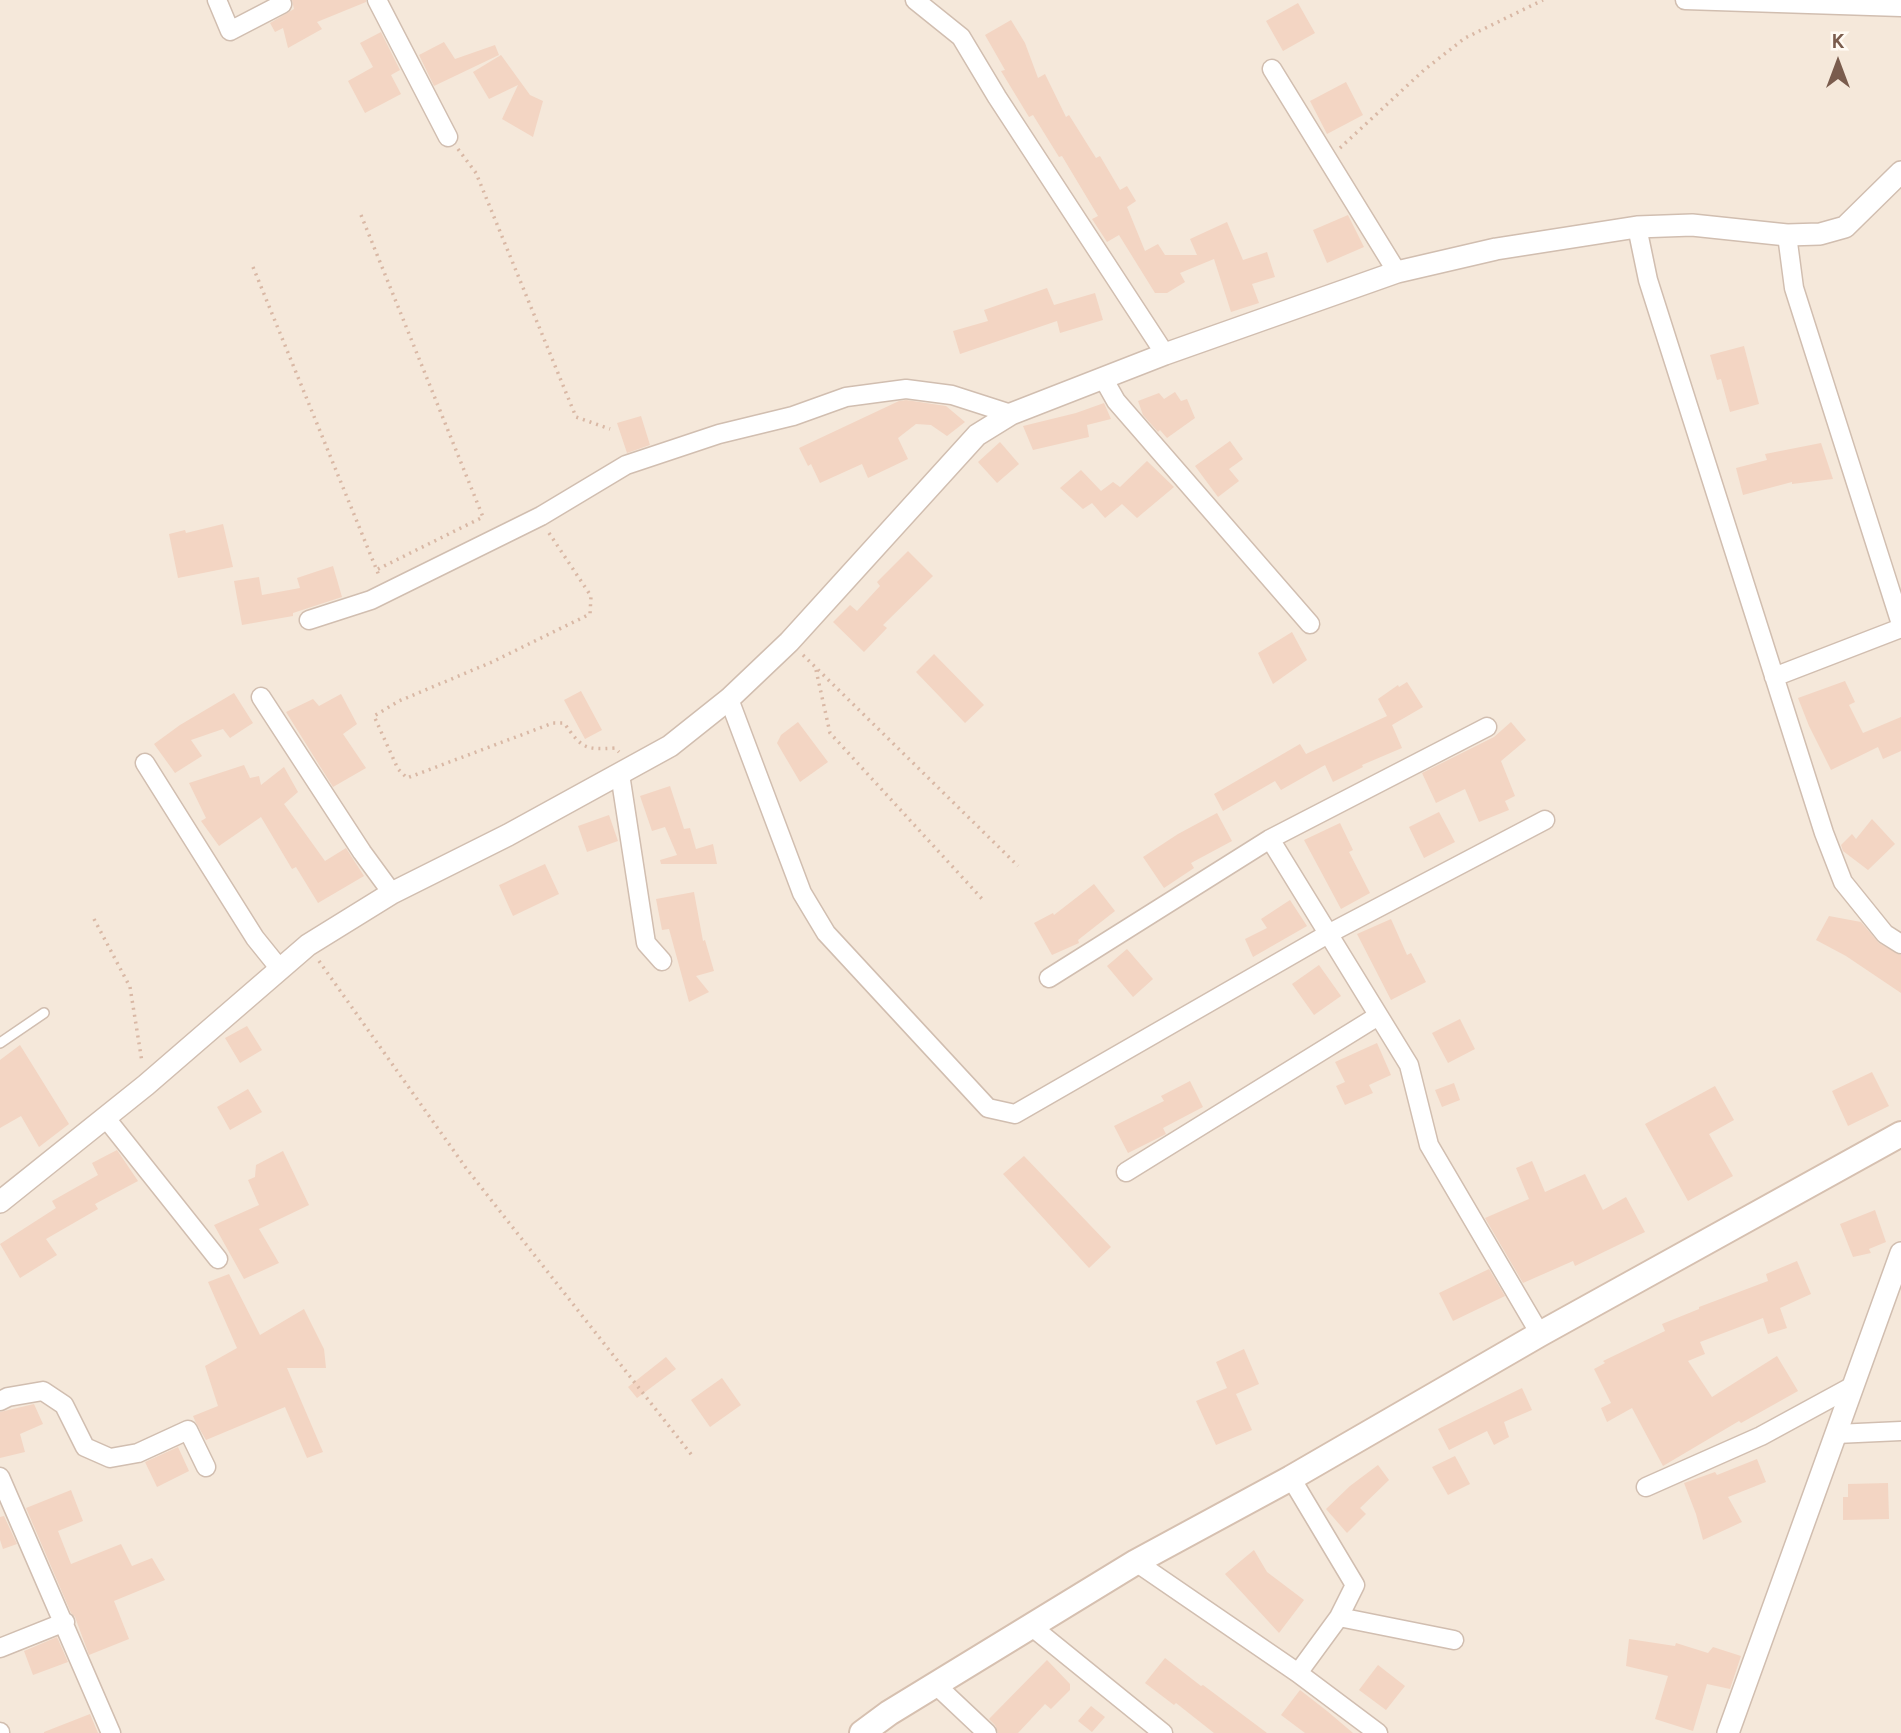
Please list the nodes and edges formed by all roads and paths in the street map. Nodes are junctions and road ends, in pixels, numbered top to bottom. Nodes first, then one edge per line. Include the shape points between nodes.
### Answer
1 (218, 0) edge
2 (377, 0) edge
3 (915, 0) edge
4 (1543, 0) edge
5 (1685, 0) edge
6 (282, 4) dead end
7 (1901, 7) edge
8 (1272, 69) dead end
9 (448, 137) joint
10 (1328, 159) junction
11 (1901, 172) edge
12 (361, 215) dead end
13 (1637, 227) junction
14 (1787, 235) junction
15 (253, 267) dead end
16 (1397, 272) junction
17 (1165, 354) junction
18 (1103, 378) junction
19 (1011, 414) junction
20 (610, 429) dead end
21 (541, 516) junction
22 (376, 570) junction
23 (387, 593) junction
24 (309, 620) dead end
25 (1310, 624) dead end
26 (1901, 626) edge
27 (789, 642) junction
28 (815, 668) junction
29 (1774, 677) junction
30 (261, 697) dead end
31 (729, 699) junction
32 (1487, 727) dead end
33 (145, 763) dead end
34 (627, 770) junction
35 (1545, 821) dead end
36 (1269, 839) junction
37 (1018, 866) dead end
38 (392, 893) junction
39 (984, 901) dead end
40 (94, 919) dead end
41 (1328, 934) junction
42 (1901, 944) edge
43 (307, 945) junction
44 (662, 961) dead end
45 (280, 969) junction
46 (1049, 978) dead end
47 (44, 1013) dead end
48 (1378, 1016) junction
49 (0, 1043) edge
50 (146, 1085) junction
51 (105, 1117) junction
52 (1901, 1134) edge
53 (1126, 1172) dead end
54 (0, 1202) edge
55 (1901, 1253) edge
56 (218, 1259) dead end
57 (1540, 1334) junction
58 (1851, 1387) junction
59 (0, 1401) edge
60 (1901, 1432) edge
61 (1836, 1434) junction
62 (694, 1458) dead end
63 (206, 1467) dead end
64 (0, 1477) edge
65 (1291, 1478) junction
66 (1646, 1487) dead end
67 (1136, 1562) junction
68 (1339, 1617) junction
69 (65, 1622) junction
70 (1031, 1626) junction
71 (1454, 1640) dead end
72 (0, 1648) edge
73 (1298, 1673) junction
74 (935, 1684) junction
75 (111, 1733) edge
76 (862, 1733) edge
77 (988, 1733) edge
78 (1163, 1733) edge
79 (1378, 1733) edge
80 (1728, 1733) edge

1 - 6 street via 230,31
2 - 9 street
3 - 17 street via 961,37
4 - 10 path via 1465,38
5 - 7 street
8 - 10 street
9 - 20 path via 476,173 576,417
10 - 16 street
11 - 14 street via 1844,227 1820,234
12 - 22 path via 484,517
13 - 14 street via 1692,225
13 - 16 street via 1496,249
13 - 29 street via 1648,280
14 - 26 street via 1794,288
15 - 22 path
16 - 17 street
17 - 18 street
18 - 19 street
18 - 25 street via 1116,401
19 - 21 street via 952,395 906,389 846,397 626,465
19 - 27 street via 976,435
21 - 23 street
21 - 34 path via 592,596 590,614 374,716 398,769 407,778 553,723 564,723 579,744 596,750 615,748
22 - 23 path
23 - 24 street
26 - 29 street
27 - 28 path
27 - 31 street
28 - 37 path
28 - 39 path via 830,733
29 - 42 street via 1843,882 1885,933
30 - 38 street
31 - 34 street via 670,746
31 - 41 street via 802,893 826,933 988,1108 1015,1114
32 - 36 street
33 - 45 street via 255,938
34 - 38 street
34 - 44 street via 646,943
35 - 41 street
36 - 41 street
36 - 46 street
38 - 43 street
40 - 50 path via 130,987
41 - 48 street
43 - 45 street
43 - 62 path via 466,1168
45 - 50 street
47 - 49 lane
48 - 53 street
48 - 57 street via 1409,1065 1429,1145
50 - 51 street
51 - 54 street
51 - 56 street
52 - 57 main road
55 - 58 street
57 - 65 main road
58 - 61 street
58 - 66 street via 1760,1436
59 - 63 street via 43,1391 64,1405 85,1447 110,1458 138,1453 188,1430
60 - 61 street
61 - 80 street
64 - 69 street
65 - 67 main road
65 - 68 street via 1355,1585
67 - 70 main road
67 - 73 street
68 - 71 street
68 - 73 street
69 - 72 street
69 - 75 street
70 - 74 main road
70 - 78 street
73 - 79 street
74 - 76 main road
74 - 77 street

